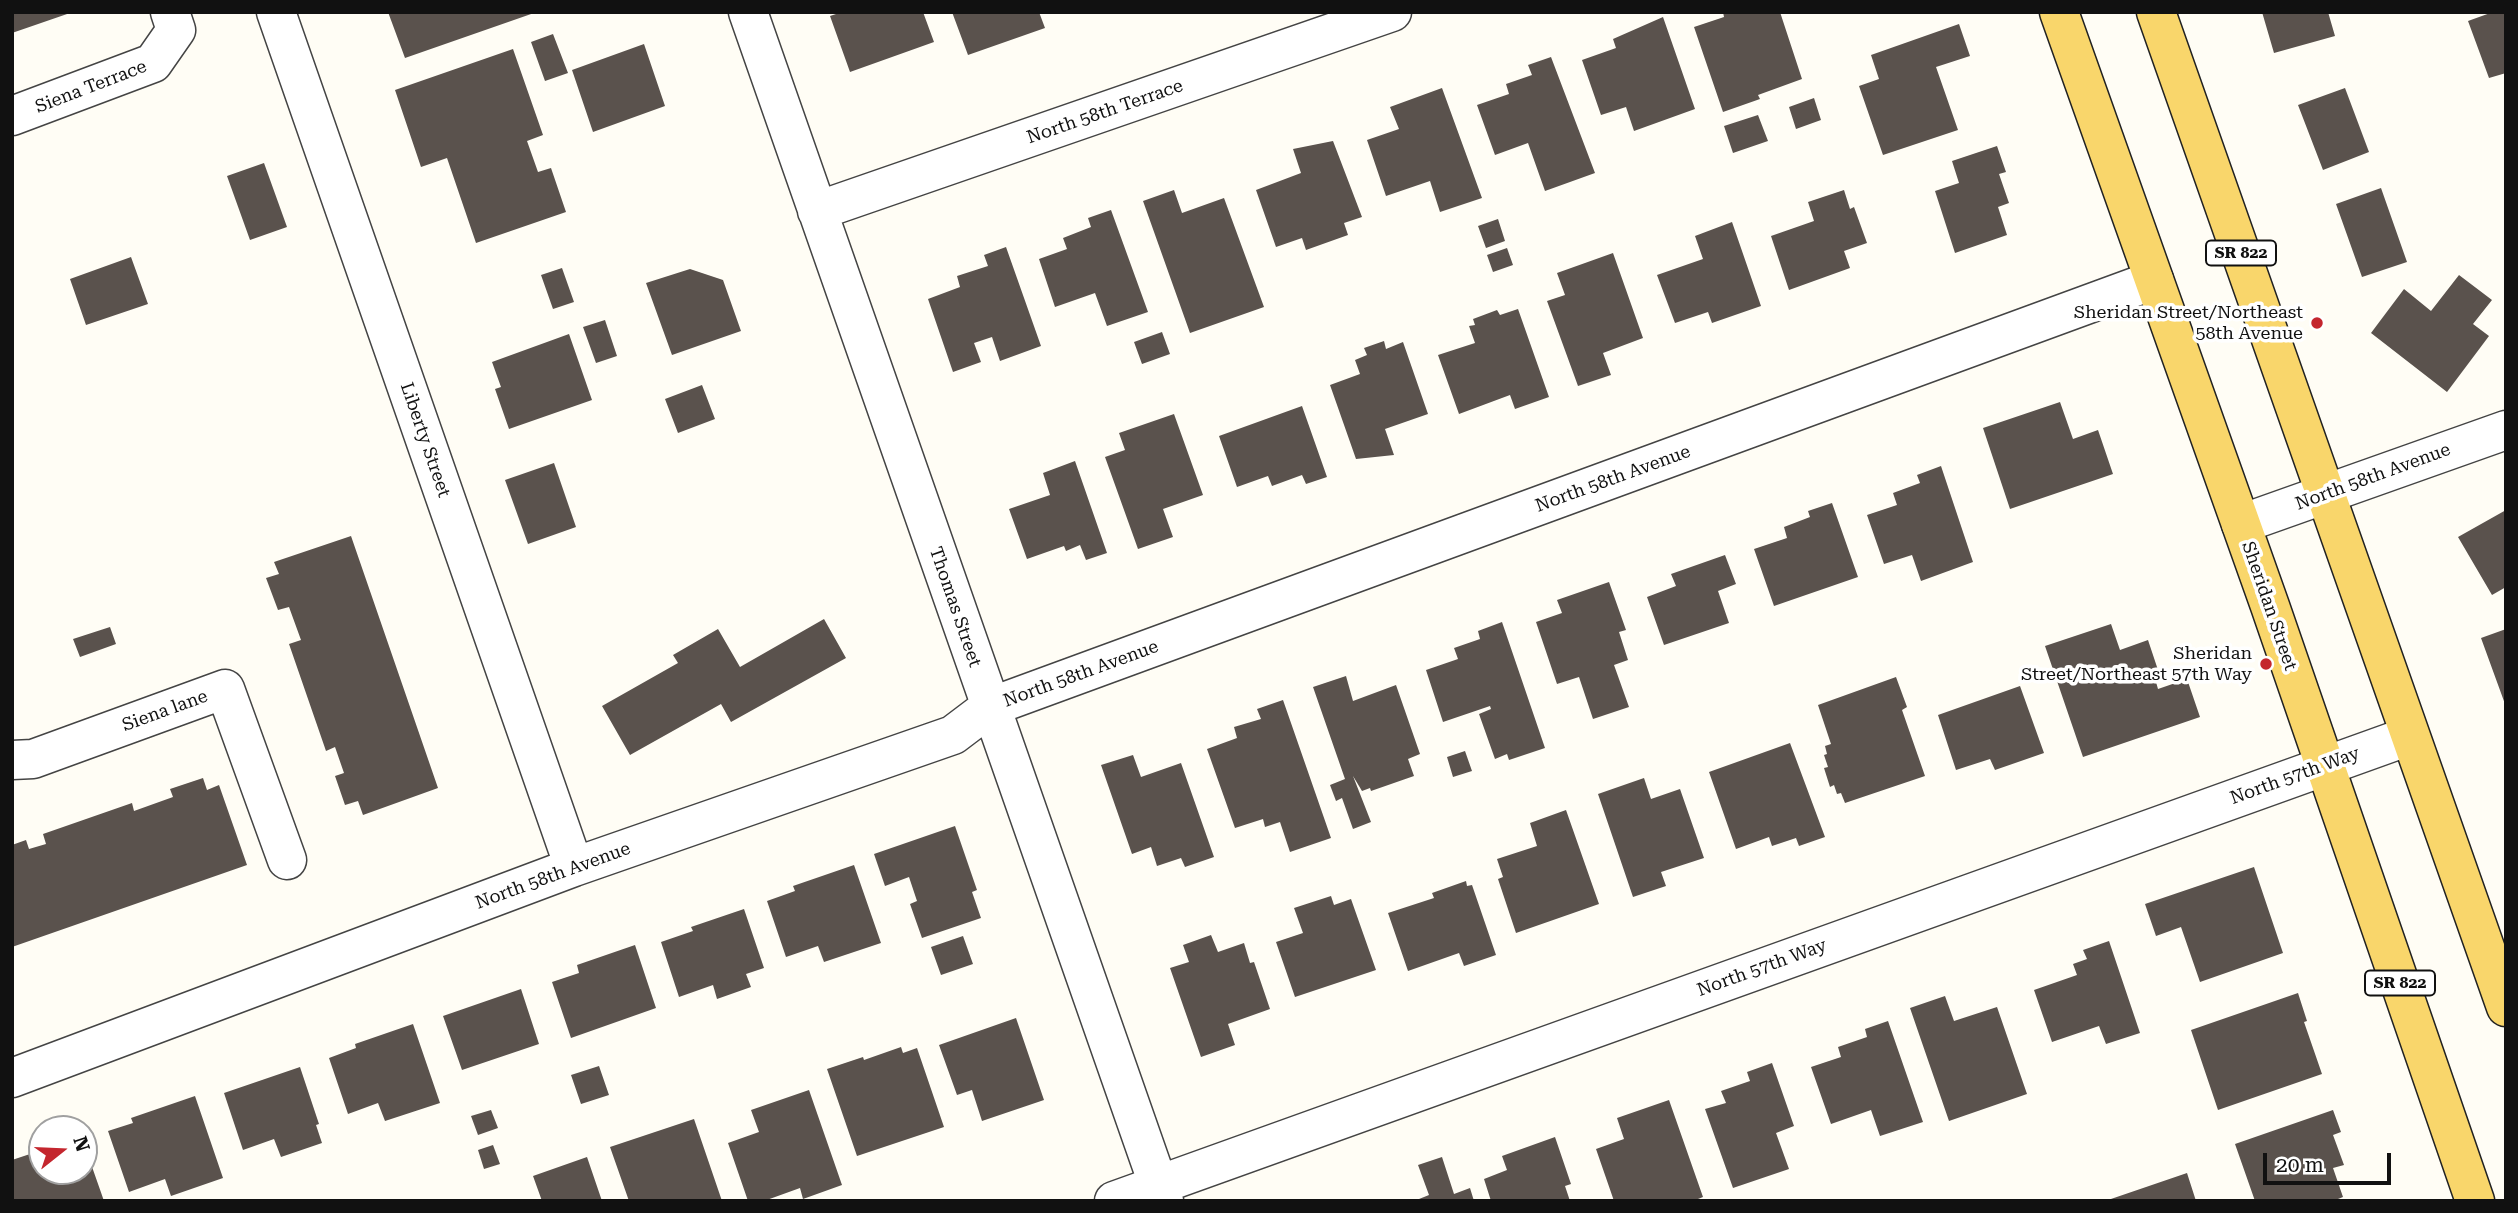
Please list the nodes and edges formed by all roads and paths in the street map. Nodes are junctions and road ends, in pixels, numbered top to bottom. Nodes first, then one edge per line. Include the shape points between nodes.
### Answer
1 (170, 12) edge
2 (276, 12) edge
3 (748, 12) edge
4 (1392, 12) edge
5 (2059, 12) edge
6 (2156, 12) edge
7 (12, 116) edge
8 (817, 211) junction
9 (2154, 280) junction
10 (2506, 430) edge
11 (2325, 494) junction
12 (2241, 524) junction
13 (990, 707) junction
14 (2409, 736) junction
15 (12, 760) edge
16 (2325, 766) junction
17 (286, 860) dead end
18 (574, 867) junction
19 (2506, 1007) edge
20 (12, 1078) edge
21 (1161, 1193) edge
22 (1114, 1201) edge
23 (2474, 1201) edge

1 - 7 street, Siena Terrace via 176,30 153,63
2 - 18 street, Liberty Street
3 - 8 street, Thomas Street
4 - 8 street, North 58th Terrace
5 - 9 main road, Sheridan Street / SR 822
6 - 11 main road, SR 822
8 - 13 street, Thomas Street
9 - 12 main road, Sheridan Street / SR 822
9 - 13 street, North 58th Avenue
10 - 11 street, North 58th Avenue
11 - 12 street, North 58th Avenue
11 - 14 main road, SR 822
12 - 16 main road, Sheridan Street / SR 822
13 - 18 street, North 58th Avenue via 953,735
13 - 21 street, Thomas Street
14 - 16 street, North 57th Way
14 - 19 main road, SR 822
15 - 17 street, Siena lane via 33,759 225,689
16 - 21 street, North 57th Way
16 - 23 main road, Sheridan Street / SR 822
18 - 20 street, North 58th Avenue
21 - 22 street, North 57th Way

